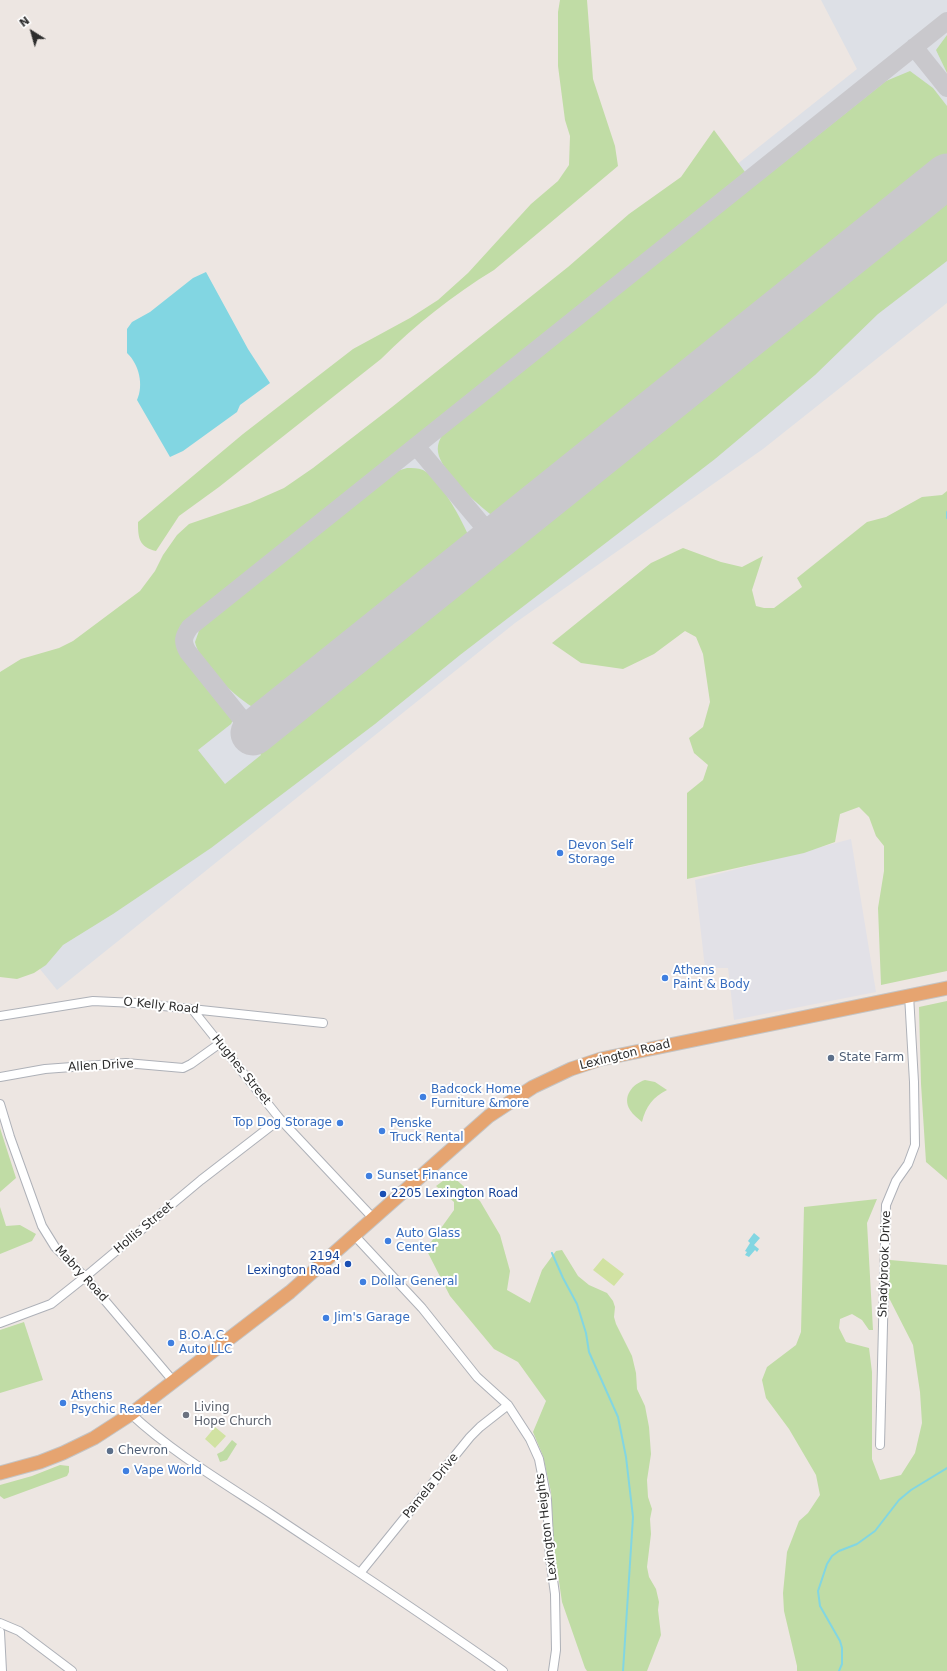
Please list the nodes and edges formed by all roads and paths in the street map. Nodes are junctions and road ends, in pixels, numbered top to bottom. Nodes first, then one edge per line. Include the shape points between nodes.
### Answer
1 (947, 988) edge
2 (909, 995) junction
3 (192, 1009) junction
4 (0, 1016) edge
5 (323, 1023) dead end
6 (219, 1044) junction
7 (0, 1077) edge
8 (0, 1104) edge
9 (280, 1119) junction
10 (373, 1218) junction
11 (354, 1235) junction
12 (85, 1277) junction
13 (0, 1324) edge
14 (174, 1382) junction
15 (508, 1405) junction
16 (131, 1414) junction
17 (880, 1445) dead end
18 (0, 1473) edge
19 (360, 1573) junction
20 (0, 1623) edge
21 (0, 1632) edge
22 (2, 1671) edge
23 (72, 1671) edge
24 (503, 1671) edge
25 (553, 1671) edge

1 - 2 highway, Lexington Road
2 - 10 highway, Lexington Road via 653,1047 571,1068 533,1087 489,1116
2 - 17 street, Shadybrook Drive via 915,1145 886,1205
3 - 4 street, O Kelly Road via 93,1001
3 - 5 street, O Kelly Road
3 - 6 street, Hughes Street
6 - 7 street, Allen Drive via 183,1068 126,1063 45,1069
6 - 9 street, Hughes Street
8 - 12 street, Mabry Road via 42,1226 55,1247
9 - 10 street, Hughes Street
9 - 12 street, Hollis Street via 194,1185
10 - 11 highway, Lexington Road
11 - 14 highway, Lexington Road via 290,1292
11 - 15 street, Lexington Heights via 422,1308 477,1377
12 - 13 street, Hollis Street via 47,1306
12 - 14 street, Mabry Road
14 - 16 highway, Lexington Road
15 - 19 street, Pamela Drive via 470,1437
15 - 25 street, Lexington Heights via 530,1439 539,1459 547,1500 556,1622
16 - 18 highway, Lexington Road via 94,1438 63,1453
16 - 19 street via 197,1466
19 - 24 street
20 - 23 street via 19,1631
21 - 22 street

